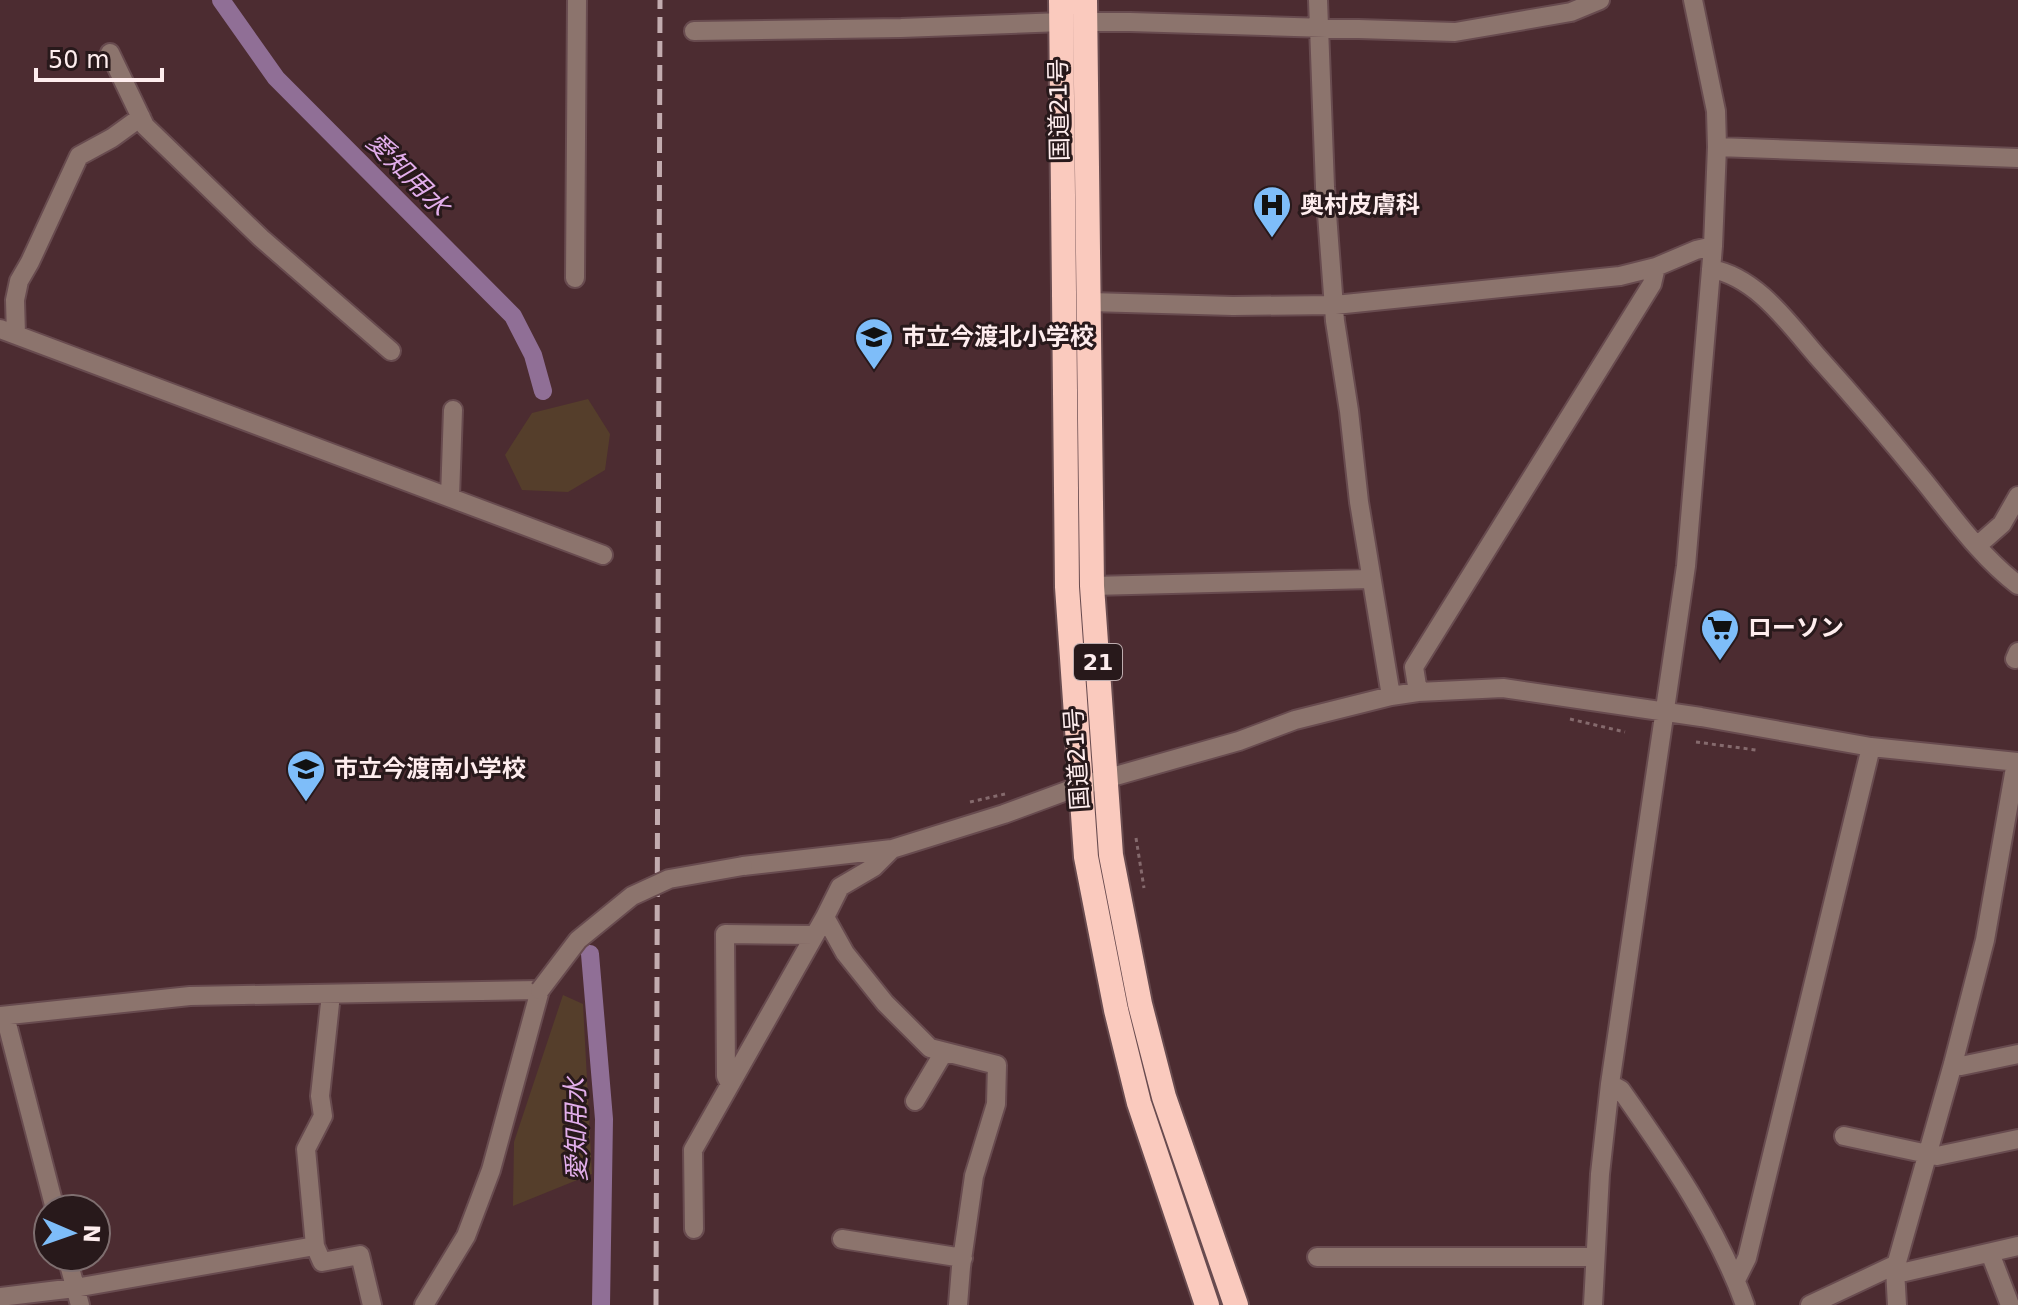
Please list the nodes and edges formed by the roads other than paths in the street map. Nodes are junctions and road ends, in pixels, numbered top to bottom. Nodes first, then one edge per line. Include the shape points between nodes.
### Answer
1 (577, 0) edge
2 (1318, 0) edge
3 (1600, 0) edge
4 (1693, 0) edge
5 (1073, 11) edge
6 (1318, 29) junction
7 (694, 31) dead end
8 (110, 53) dead end
9 (141, 117) junction
10 (1717, 147) junction
11 (2018, 158) edge
12 (1713, 246) junction
13 (1656, 267) junction
14 (1711, 269) junction
15 (575, 278) dead end
16 (1090, 302) junction
17 (1335, 305) junction
18 (8, 332) edge
19 (391, 351) dead end
20 (453, 410) dead end
21 (2018, 496) edge
22 (450, 497) junction
23 (1977, 546) junction
24 (603, 555) dead end
25 (1371, 579) junction
26 (2018, 585) edge
27 (1092, 586) junction
28 (1418, 692) junction
29 (1391, 696) junction
30 (1665, 712) junction
31 (1871, 747) junction
32 (2017, 762) edge
33 (1107, 779) junction
34 (1080, 786) junction
35 (892, 849) junction
36 (825, 917) junction
37 (814, 935) junction
38 (540, 990) junction
39 (331, 994) junction
40 (3, 1016) edge
41 (944, 1052) junction
42 (2018, 1054) edge
43 (1953, 1064) junction
44 (730, 1084) junction
45 (1610, 1084) junction
46 (915, 1101) dead end
47 (1844, 1136) dead end
48 (2018, 1139) edge
49 (1927, 1154) junction
50 (51, 1193) edge
51 (694, 1229) dead end
52 (842, 1239) dead end
53 (315, 1246) junction
54 (2018, 1246) edge
55 (1990, 1253) junction
56 (1317, 1257) dead end
57 (1595, 1257) junction
58 (963, 1258) junction
59 (1896, 1267) junction
60 (71, 1273) edge
61 (1736, 1280) junction
62 (0, 1297) edge
63 (77, 1297) edge
64 (372, 1305) edge
65 (424, 1305) edge
66 (958, 1305) edge
67 (1207, 1305) edge
68 (1236, 1305) edge
69 (1593, 1305) edge
70 (1745, 1305) edge
71 (1810, 1305) edge
72 (1897, 1305) edge
73 (2010, 1305) edge

1 - 15 street
2 - 6 street
3 - 6 street via 1571,12 1455,32
4 - 10 street via 1716,111
5 - 6 street via 1130,22
5 - 7 street via 901,28
5 - 16 highway, 国道21号 / 21
5 - 34 highway, 国道21号 / 21 via 1067,587
6 - 17 street
8 - 9 street
9 - 18 street via 79,156 19,281
9 - 19 street via 261,238
10 - 11 street
10 - 12 street
12 - 13 street
12 - 14 street
13 - 17 street via 1620,276
13 - 28 street via 1652,284 1414,667
14 - 23 street via 1737,277 1771,305
14 - 30 street via 1686,566
16 - 17 street
16 - 27 highway, 国道21号 / 21
17 - 25 street
18 - 22 street
20 - 22 street
21 - 23 street via 2002,524
22 - 24 street
23 - 26 street
25 - 27 street
25 - 29 street
27 - 33 highway, 国道21号 / 21
28 - 29 street
28 - 30 street via 1503,688
29 - 33 street
30 - 31 street
30 - 45 street
31 - 32 street
31 - 61 street via 1747,1258
32 - 43 street via 1985,940
33 - 34 street
33 - 68 highway, 国道21号 / 21 via 1111,855 1140,1004 1164,1097
34 - 35 street
34 - 67 highway, 国道21号 / 21 via 1086,857 1116,1010 1139,1103
35 - 36 street via 840,887
35 - 38 street, bridge via 669,879 632,896 578,940
36 - 37 street
36 - 41 street via 845,953 885,1003 930,1048
37 - 44 street
37 - 44 street via 725,934
38 - 39 street
38 - 65 street via 491,1170 466,1236
39 - 40 street via 190,996
39 - 53 street via 320,1096 323,1116 306,1149
40 - 50 street
41 - 46 street
41 - 58 street via 997,1065 996,1104 974,1176
42 - 43 street
43 - 49 street
44 - 51 street via 693,1150
45 - 57 street
45 - 61 street via 1621,1090 1696,1200
47 - 49 street
48 - 49 street
49 - 59 street
52 - 58 street
53 - 63 street
53 - 64 street via 322,1262 360,1255
54 - 55 street
55 - 59 street via 1905,1272
55 - 73 street
56 - 57 street
57 - 69 street
58 - 66 street
59 - 71 street
59 - 72 street
60 - 63 street
61 - 70 street
62 - 63 street

